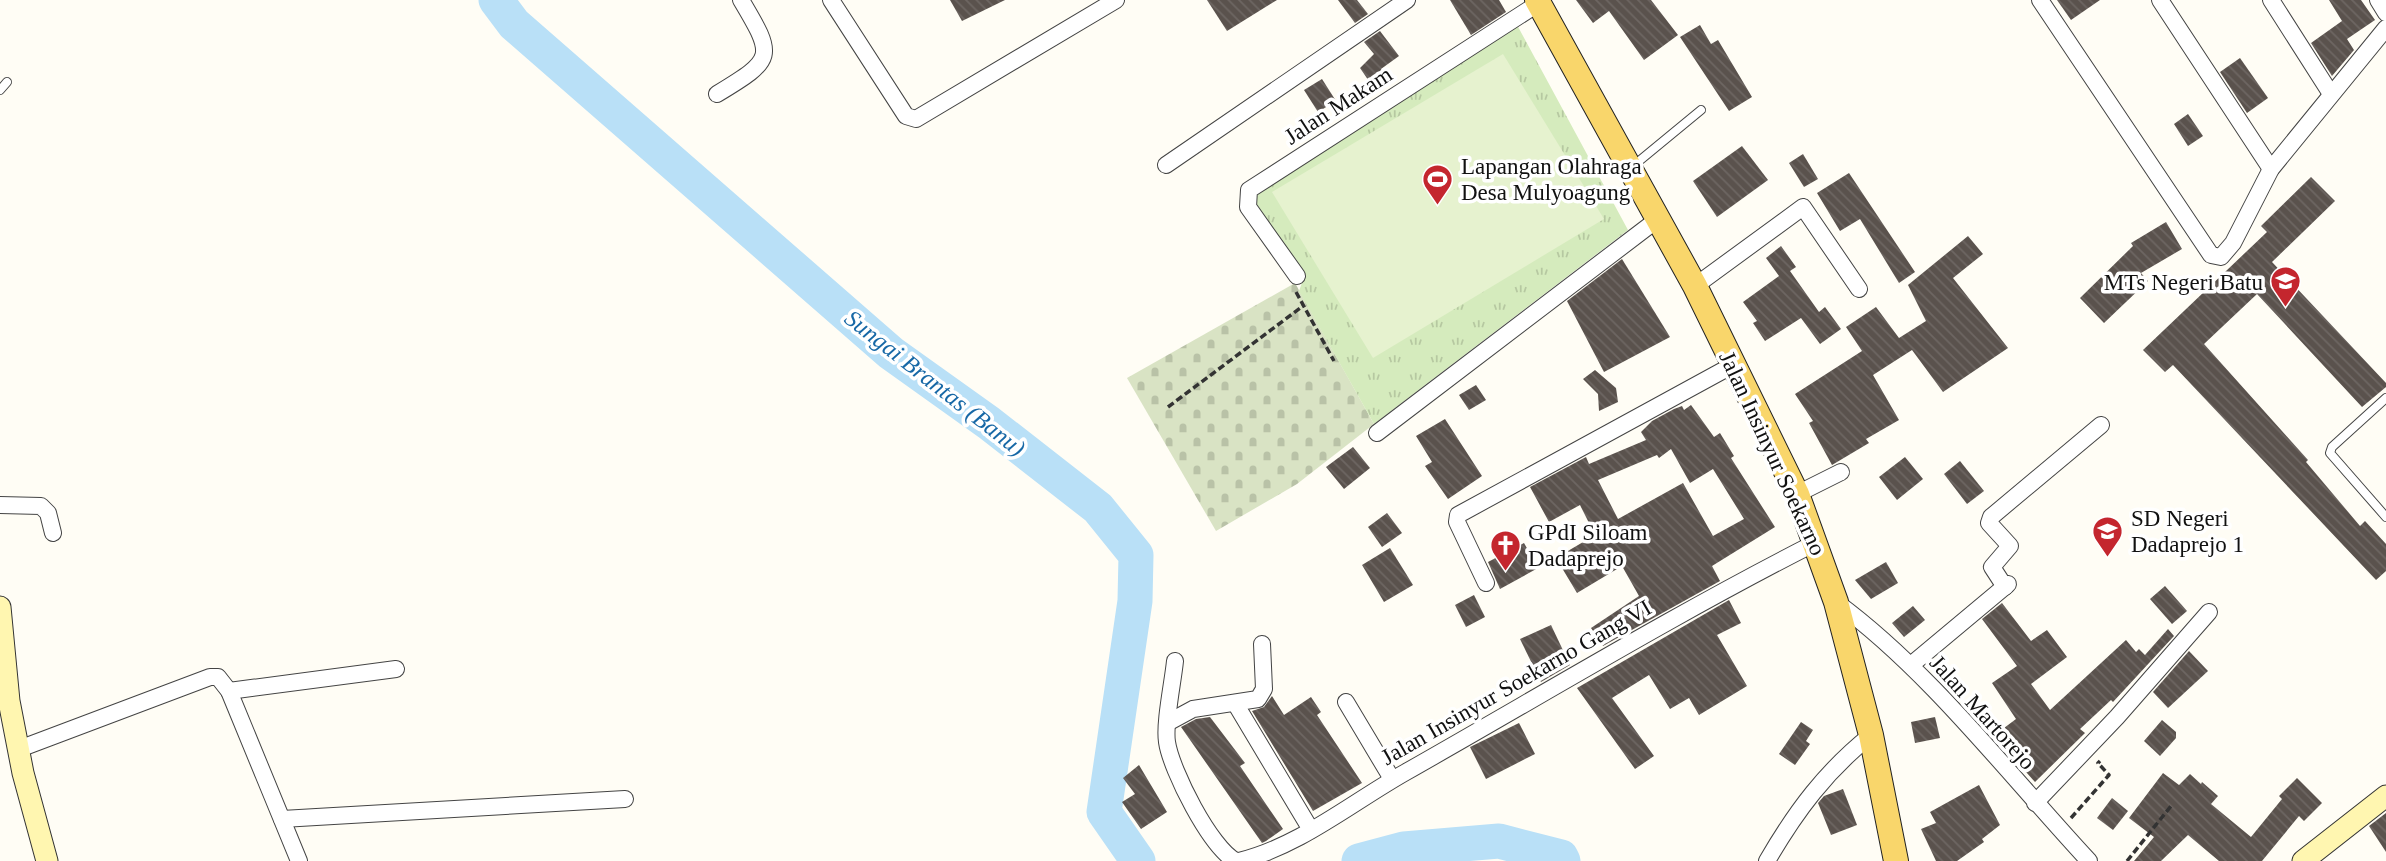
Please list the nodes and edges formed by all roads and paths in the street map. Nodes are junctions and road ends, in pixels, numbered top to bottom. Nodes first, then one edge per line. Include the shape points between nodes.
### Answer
1 (741, 0) edge
2 (831, 0) edge
3 (1116, 0) edge
4 (1407, 0) edge
5 (2040, 0) edge
6 (2160, 0) edge
7 (2271, 0) edge
8 (2378, 0) edge
9 (1538, 1) edge
10 (1385, 6) edge
11 (2386, 13) edge
12 (2386, 29) edge
13 (7, 82) dead end
14 (0, 90) edge
15 (718, 94) dead end
16 (2331, 94) junction
17 (1701, 110) dead end
18 (1166, 164) dead end
19 (1630, 168) junction
20 (2271, 169) junction
21 (1658, 219) junction
22 (1297, 276) joint
23 (1695, 286) junction
24 (1860, 289) dead end
25 (1303, 306) junction
26 (1334, 360) dead end
27 (1733, 365) junction
28 (2386, 398) edge
29 (1168, 407) dead end
30 (2101, 425) dead end
31 (1377, 433) dead end
32 (1841, 472) dead end
33 (1797, 494) junction
34 (0, 505) edge
35 (2386, 517) edge
36 (53, 533) dead end
37 (1817, 542) junction
38 (1486, 583) dead end
39 (1836, 601) junction
40 (0, 607) edge
41 (2209, 612) dead end
42 (1262, 644) dead end
43 (1175, 661) dead end
44 (1911, 665) junction
45 (396, 669) dead end
46 (229, 691) junction
47 (5, 702) edge
48 (1346, 702) dead end
49 (1235, 703) junction
50 (1169, 722) junction
51 (1871, 735) junction
52 (31, 746) junction
53 (2108, 754) dead end
54 (1392, 779) junction
55 (2386, 796) edge
56 (625, 799) dead end
57 (2035, 803) junction
58 (2171, 806) dead end
59 (282, 819) junction
60 (1311, 830) junction
61 (2060, 830) junction
62 (47, 861) edge
63 (299, 861) edge
64 (1237, 861) edge
65 (1767, 861) edge
66 (1896, 861) edge
67 (2089, 861) edge
68 (2127, 861) edge
69 (2303, 861) edge

1 - 15 street via 766,49 757,67
2 - 3 street via 906,116 916,119
4 - 10 street
5 - 20 street via 2211,255 2221,257 2233,243
6 - 20 street
7 - 16 street
8 - 11 street
9 - 19 main road, Jalan Insinyur Soekarno
9 - 22 street, Jalan Makam via 1249,190 1248,207
10 - 18 street
12 - 16 street
13 - 14 lane
16 - 20 street
17 - 19 lane
19 - 21 main road, Jalan Insinyur Soekarno
21 - 23 main road, Jalan Insinyur Soekarno
21 - 31 street
22 - 25 path via 1295,290
23 - 24 street via 1803,207
23 - 27 main road, Jalan Insinyur Soekarno
25 - 26 path
25 - 29 path
27 - 33 main road, Jalan Insinyur Soekarno
27 - 38 street via 1458,515 1457,522
28 - 35 lane via 2330,453
30 - 44 street via 1990,517 1989,523 2010,546 1992,567 2006,585
32 - 33 street
33 - 37 main road, Jalan Insinyur Soekarno
34 - 36 street via 41,506 48,513
37 - 39 main road, Jalan Insinyur Soekarno
37 - 54 street, Jalan Insinyur Soekarno Gang VI via 1695,606
39 - 44 street, Jalan Martorejo
39 - 51 main road, Jalan Insinyur Soekarno
40 - 47 main road
41 - 57 street
42 - 49 street via 1263,694
43 - 50 street
44 - 57 street, Jalan Martorejo
45 - 46 street
46 - 52 street via 218,677 210,677
46 - 59 street
47 - 52 main road
48 - 54 street
49 - 50 street via 1193,709
49 - 60 street
50 - 64 street via 1167,744 1174,766 1218,848
51 - 65 street via 1811,792
51 - 66 main road, Jalan Insinyur Soekarno
52 - 62 main road
53 - 61 path via 2098,763 2109,775
54 - 60 street, Jalan Insinyur Soekarno Gang VI
55 - 69 main road
56 - 59 street
57 - 61 street, Jalan Martorejo
58 - 68 path
59 - 63 street
60 - 64 street, Jalan Insinyur Soekarno Gang VI via 1278,850
61 - 67 street, Jalan Martorejo

